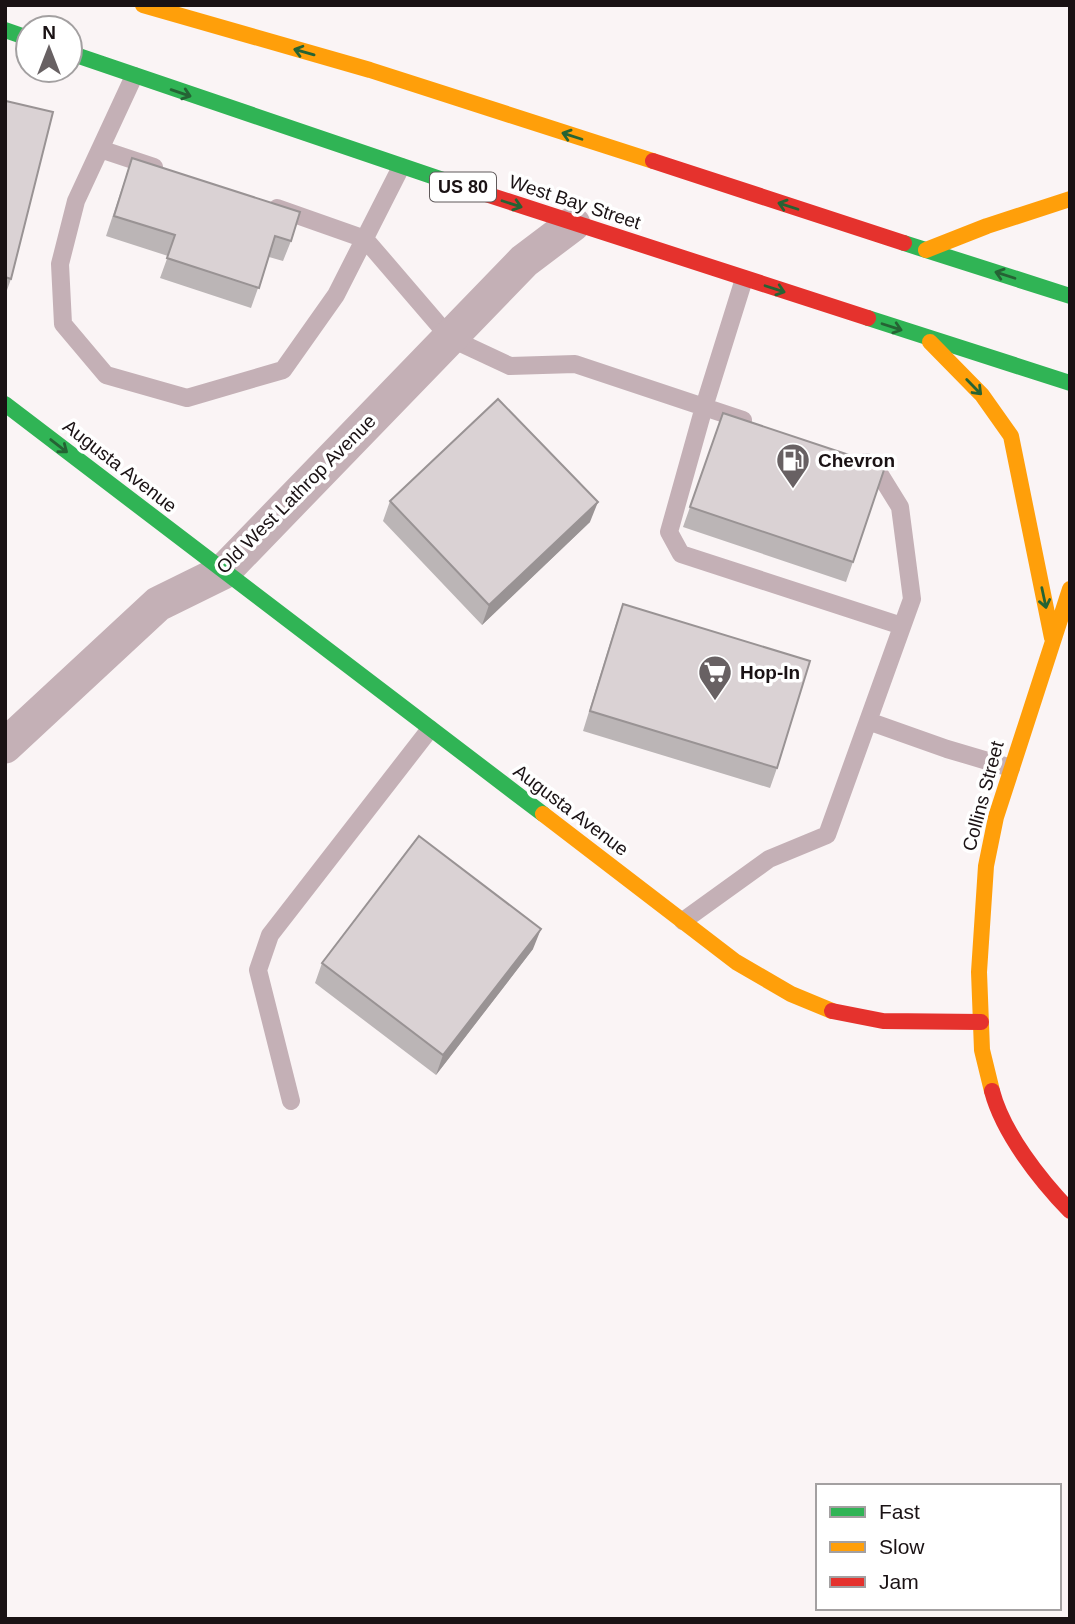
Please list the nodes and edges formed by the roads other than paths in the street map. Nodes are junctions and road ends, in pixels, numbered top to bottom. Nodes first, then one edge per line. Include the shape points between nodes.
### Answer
1 (143, 5) edge
2 (84, 58) edge
3 (134, 76) junction
4 (100, 149) junction
5 (401, 167) junction
6 (165, 171) edge
7 (1070, 199) edge
8 (257, 201) edge
9 (573, 224) junction
10 (365, 239) junction
11 (926, 250) junction
12 (744, 279) junction
13 (1070, 296) edge
14 (450, 338) junction
15 (926, 338) junction
16 (1070, 383) edge
17 (5, 404) edge
18 (704, 407) junction
19 (756, 425) edge
20 (847, 456) edge
21 (223, 572) junction
22 (1070, 589) edge
23 (1070, 620) edge
24 (902, 626) junction
25 (1052, 638) junction
26 (868, 721) junction
27 (430, 729) junction
28 (5, 746) edge
29 (1011, 768) junction
30 (684, 921) junction
31 (981, 1022) junction
32 (291, 1101) dead end
33 (1070, 1212) edge

11 -> 1 main road via 370,70
2 - 3 main road, West Bay Street / US 80
3 - 4 lane
3 -> 5 main road, West Bay Street / US 80
4 - 6 lane
4 - 10 lane via 76,201 60,264 63,324 106,374 187,398 283,370 336,295
5 -> 9 main road, West Bay Street / US 80
5 - 10 lane
7 - 11 main road
8 - 10 lane
9 - 12 main road, West Bay Street / US 80
9 - 14 street, Old West Lathrop Avenue via 524,261
10 - 14 lane
13 -> 11 main road
12 -> 15 main road, West Bay Street / US 80
12 - 18 lane
14 - 18 lane via 510,366 575,363
14 - 21 street, Old West Lathrop Avenue
15 - 16 main road, West Bay Street
15 -> 25 main road via 982,395 1011,436
17 -> 21 main road, Augusta Avenue
18 - 19 lane
18 - 24 lane via 669,532 681,554
20 - 24 lane via 874,465 900,507 912,599
21 - 27 main road, Augusta Avenue
21 - 28 street, Old West Lathrop Avenue via 158,604
22 - 25 main road, Collins Street
23 - 25 main road
24 - 26 lane
25 - 29 main road, Collins Street
26 - 29 lane
26 - 30 lane via 827,835 769,859
27 - 30 main road, Augusta Avenue
27 - 32 lane via 270,935 258,970
29 - 31 main road, Collins Street via 986,866 979,972
30 - 31 main road, Augusta Avenue via 736,962 784,991 829,1010 869,1020
31 - 33 main road via 982,1050 994,1098 1044,1184

